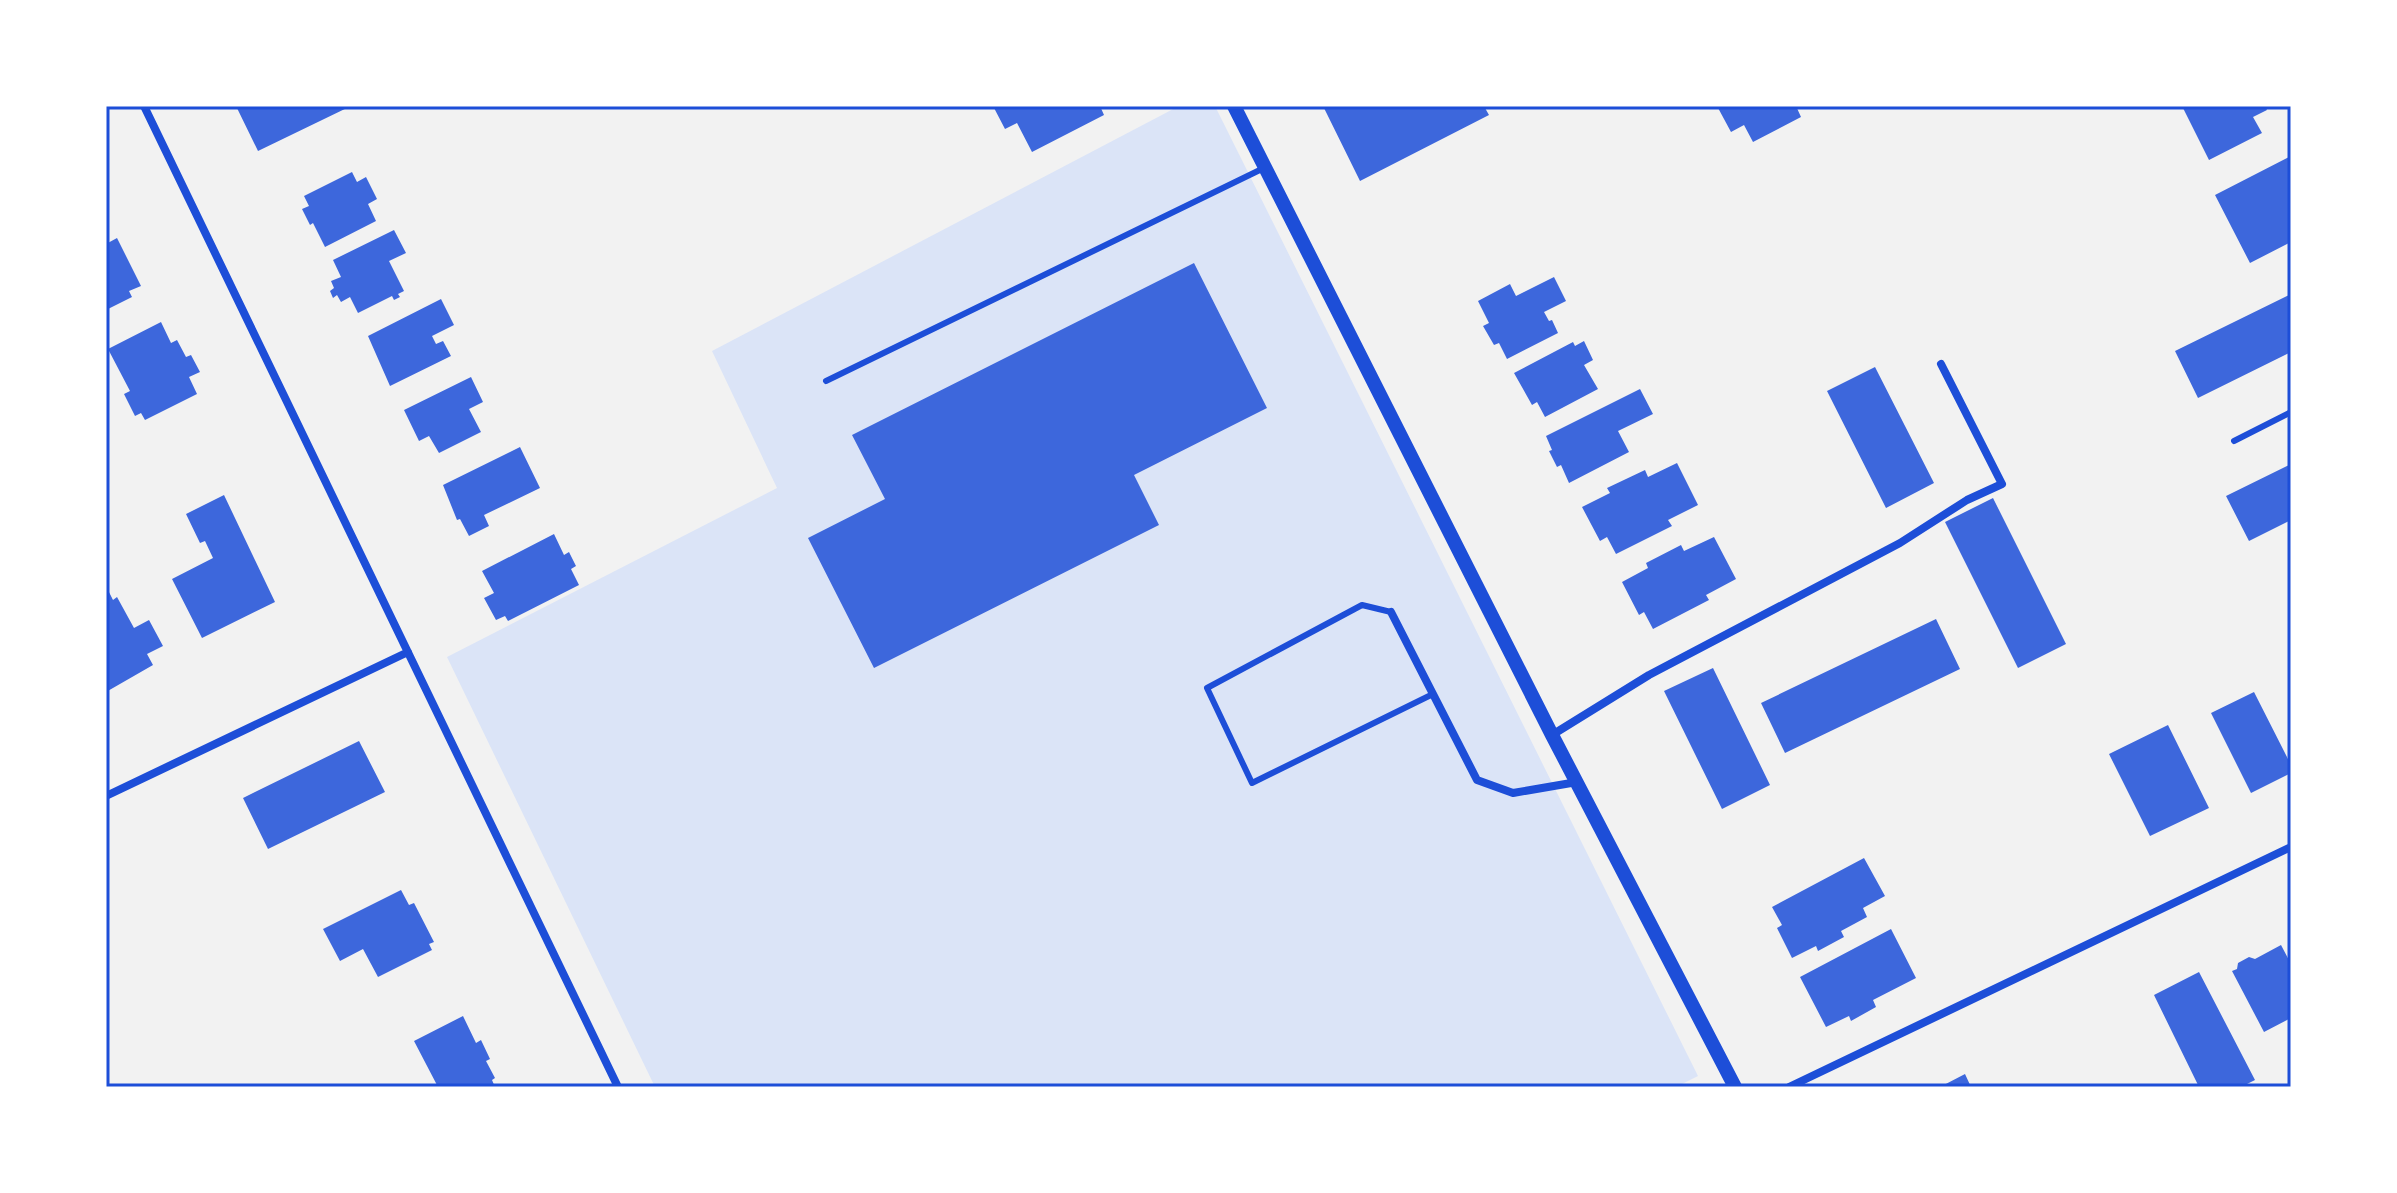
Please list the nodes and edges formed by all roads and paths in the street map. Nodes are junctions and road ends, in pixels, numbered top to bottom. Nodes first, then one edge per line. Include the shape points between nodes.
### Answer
1 (144, 106) edge
2 (1234, 106) edge
3 (1266, 167) junction
4 (1941, 364) dead end
5 (826, 381) dead end
6 (2291, 412) edge
7 (2234, 441) dead end
8 (1391, 612) joint
9 (408, 652) junction
10 (1433, 694) junction
11 (1552, 735) junction
12 (1578, 782) junction
13 (106, 796) edge
14 (2291, 847) edge
15 (618, 1087) edge
16 (1735, 1087) edge
17 (1789, 1087) edge

1 - 9 street
2 - 3 street
3 - 5 lane
3 - 11 street
4 - 11 street via 2002,484 1649,675
6 - 7 lane
8 - 10 street
8 - 10 lane via 1362,605 1207,688 1241,763 1252,783
9 - 13 street
9 - 15 street
10 - 12 street via 1477,780 1513,793
11 - 12 street
12 - 16 street
14 - 17 street

